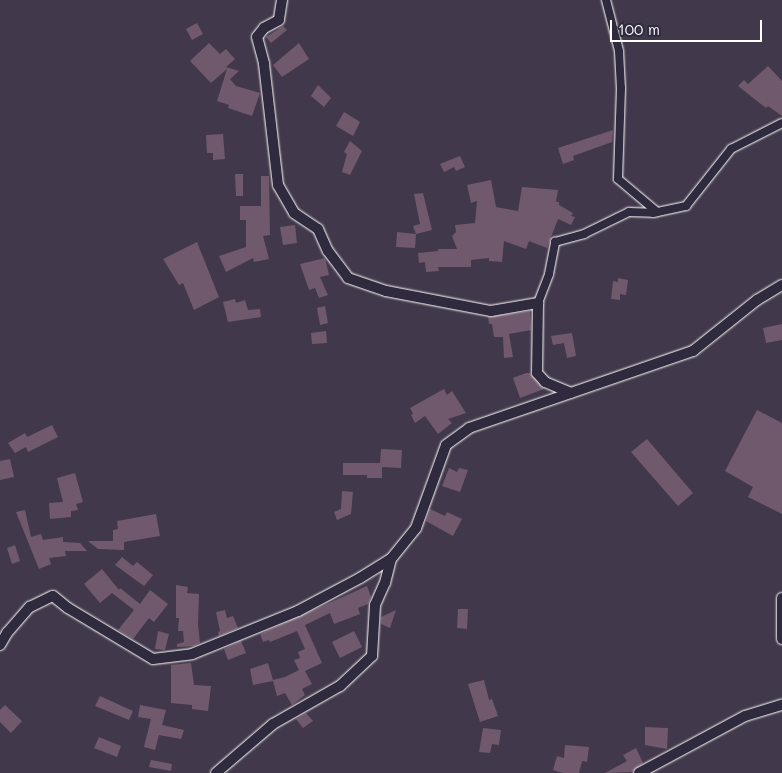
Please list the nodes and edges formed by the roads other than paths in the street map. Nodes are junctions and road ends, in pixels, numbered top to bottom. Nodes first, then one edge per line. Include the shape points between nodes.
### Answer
1 (282, 0) edge
2 (606, 0) edge
3 (782, 123) edge
4 (657, 212) junction
5 (782, 285) edge
6 (538, 303) junction
7 (571, 393) junction
8 (390, 559) junction
9 (782, 598) edge
10 (782, 638) edge
11 (0, 644) edge
12 (782, 705) edge
13 (216, 773) edge
14 (639, 773) edge

1 - 6 street via 279,20 264,28 257,38 264,64 278,185 294,213 318,229 328,251 348,278 386,291 491,310
2 - 4 street via 619,52 622,88 618,179
3 - 4 street via 731,149 686,206
4 - 6 street via 629,212 584,234 555,242 549,274
5 - 7 street via 757,300 693,351
6 - 7 street via 537,372 544,382
7 - 8 street via 469,428 446,445 416,528
8 - 11 street via 298,611 192,654 153,659 53,596 30,607
8 - 13 street via 385,583 375,605 372,656 340,686 273,724
9 - 10 street
12 - 14 street via 745,716

